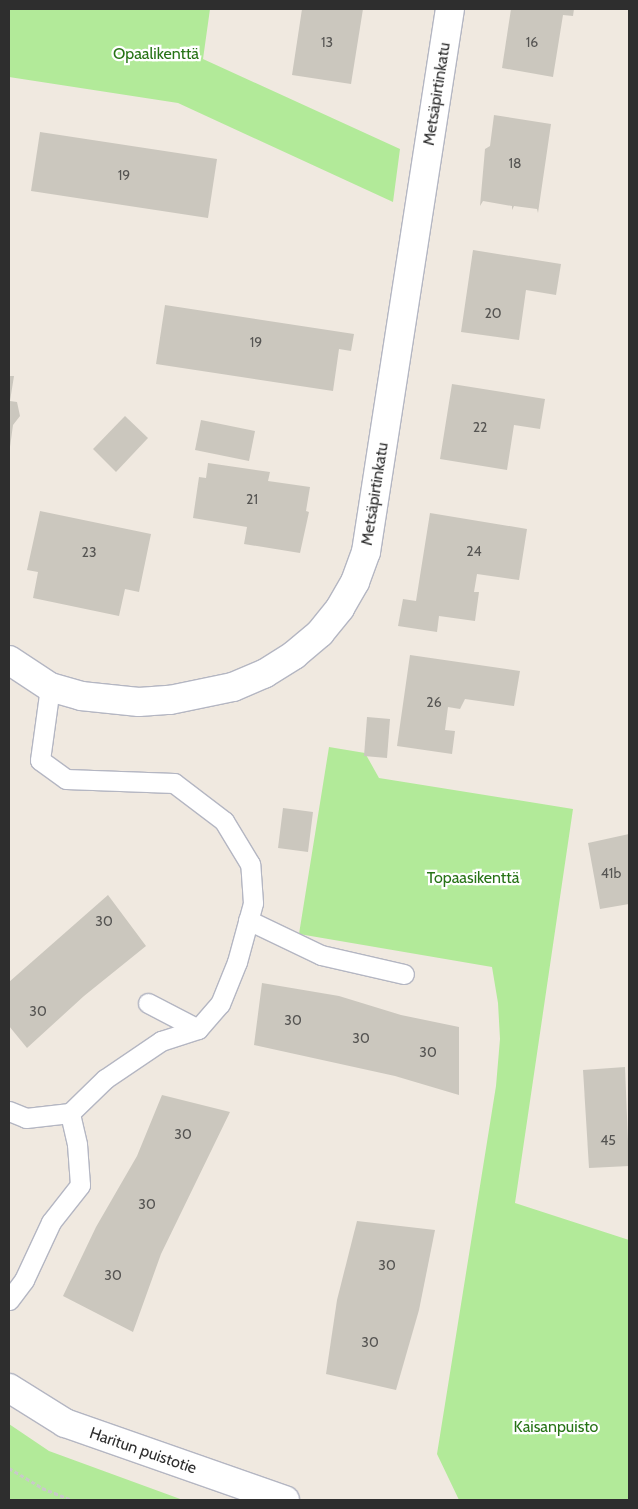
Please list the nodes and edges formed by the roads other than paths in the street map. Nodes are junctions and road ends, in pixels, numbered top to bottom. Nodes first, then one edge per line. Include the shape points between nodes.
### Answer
1 (450, 9) edge
2 (9, 660) edge
3 (50, 687) junction
4 (248, 920) junction
5 (404, 974) dead end
6 (148, 1003) dead end
7 (198, 1029) junction
8 (9, 1111) edge
9 (70, 1113) junction
10 (9, 1300) edge
11 (9, 1388) edge
12 (270, 1498) edge

1 - 3 street, Metsäpirtinkatu via 366,552 355,582 340,608 320,633 294,655 264,674 233,687 170,700 139,702 81,696
2 - 3 street, Metsäpirtinkatu
3 - 4 lane via 40,760 66,779 174,783 196,799 224,821 250,864 252,903
4 - 5 lane via 321,955
4 - 7 lane via 237,962 220,1004
6 - 7 lane
7 - 9 lane via 161,1041 105,1079
8 - 9 lane via 26,1118
9 - 10 lane via 77,1144 80,1185 51,1222 24,1280
11 - 12 street, Haritun puistotie via 65,1423

